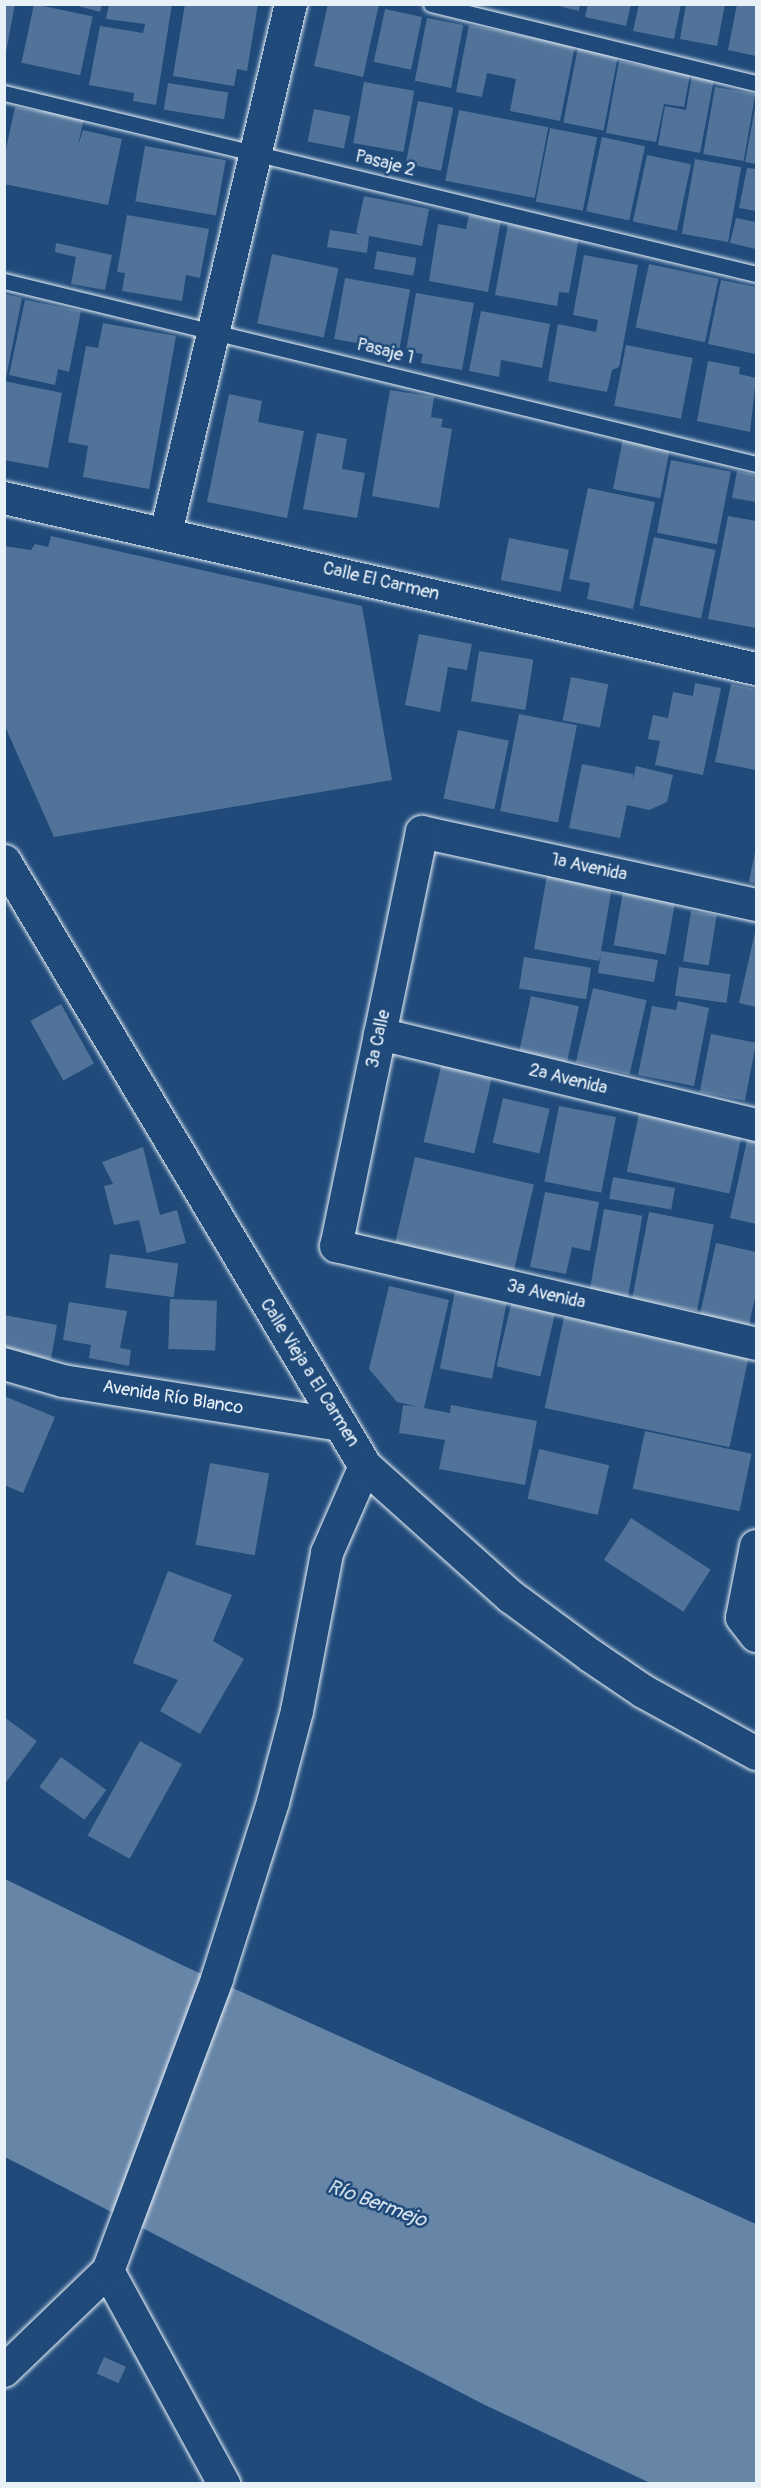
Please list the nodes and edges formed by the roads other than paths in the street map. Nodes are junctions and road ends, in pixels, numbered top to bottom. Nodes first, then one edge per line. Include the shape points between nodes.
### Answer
1 (291, 4) edge
2 (431, 4) edge
3 (756, 83) edge
4 (4, 93) edge
5 (256, 153) junction
6 (756, 274) edge
7 (4, 281) edge
8 (214, 330) junction
9 (756, 464) edge
10 (4, 498) edge
11 (166, 533) junction
12 (756, 669) edge
13 (422, 832) joint
14 (4, 861) edge
15 (756, 905) edge
16 (380, 1034) junction
17 (756, 1125) edge
18 (336, 1246) joint
19 (756, 1344) edge
20 (4, 1364) edge
21 (342, 1425) junction
22 (365, 1466) junction
23 (756, 1546) edge
24 (749, 1627) edge
25 (756, 1753) edge
26 (108, 2271) junction
27 (4, 2371) edge
28 (224, 2484) edge

1 - 5 street
2 - 3 lane
4 - 5 lane, Pasaje 2
5 - 6 lane, Pasaje 2
5 - 8 street
7 - 8 lane, Pasaje 1
8 - 9 lane, Pasaje 1
8 - 11 street
10 - 11 street, Calle El Carmen
11 - 12 street, Calle El Carmen
13 - 15 street, 1a Avenida
13 - 16 street, 3a Calle
14 - 21 street, Calle Vieja a El Carmen via 279,1327
16 - 17 street, 2a Avenida
16 - 18 street, 3a Calle
18 - 19 street, 3a Avenida
20 - 21 street, Avenida Río Blanco via 63,1381
21 - 22 street, Calle Vieja a El Carmen
22 - 25 street, Calle Vieja a El Carmen via 510,1596 590,1655 643,1691
22 - 26 street via 327,1553 297,1711 273,1802 217,1979
23 - 24 street
26 - 27 street
26 - 28 street

